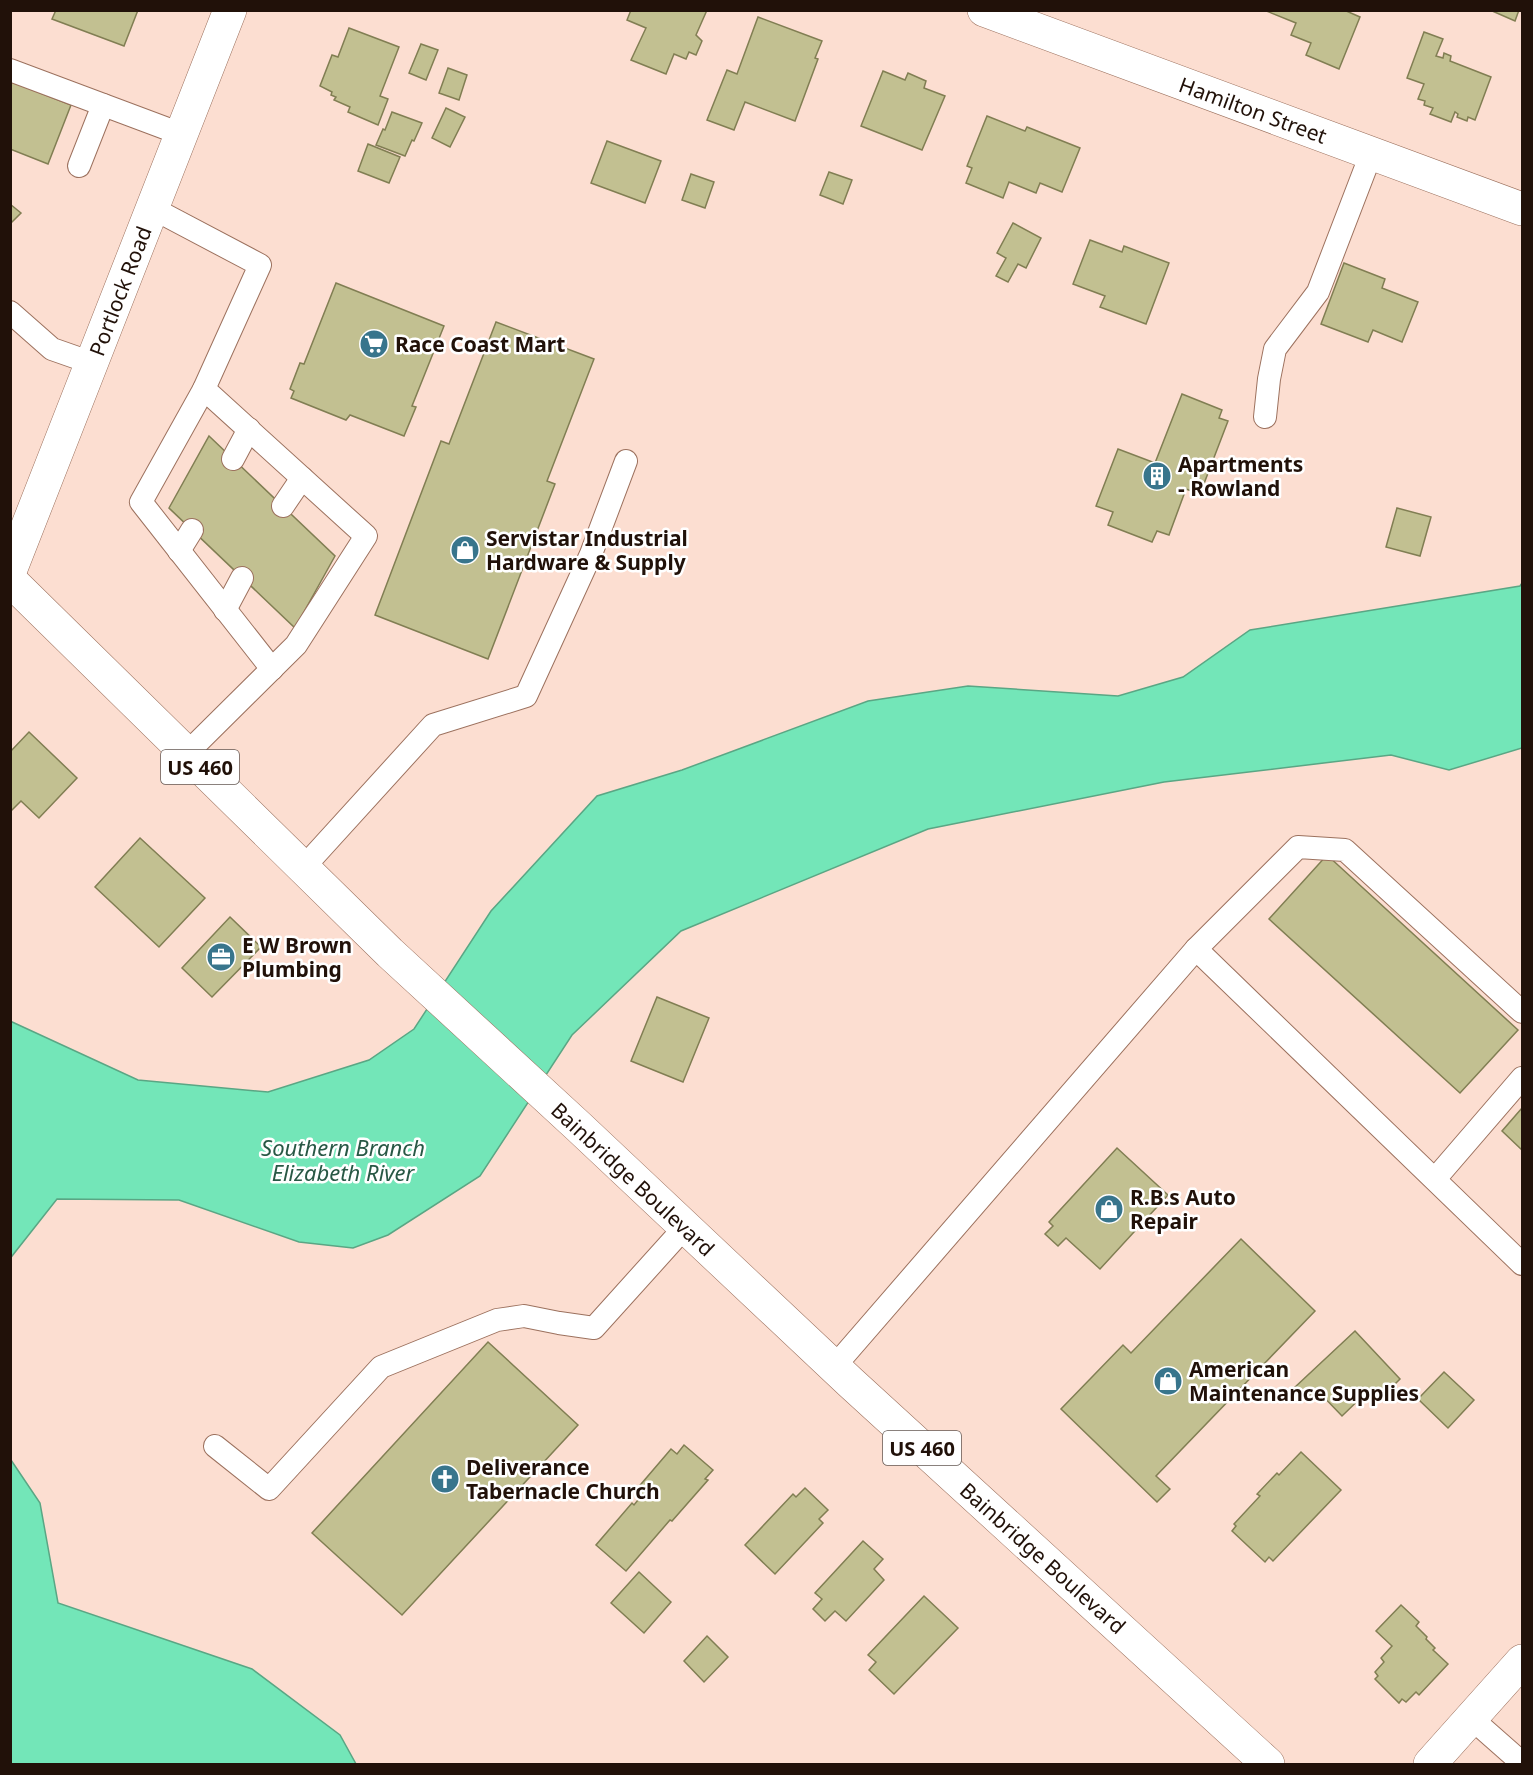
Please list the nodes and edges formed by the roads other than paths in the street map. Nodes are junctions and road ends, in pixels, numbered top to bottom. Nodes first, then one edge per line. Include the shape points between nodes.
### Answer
1 (230, 10) edge
2 (984, 10) edge
3 (10, 70) edge
4 (103, 105) junction
5 (181, 134) junction
6 (1371, 154) junction
7 (79, 166) dead end
8 (152, 208) junction
9 (1522, 210) edge
10 (10, 312) edge
11 (92, 363) junction
12 (204, 389) junction
13 (1265, 417) dead end
14 (249, 429) junction
15 (233, 459) dead end
16 (626, 461) dead end
17 (302, 478) junction
18 (283, 506) dead end
19 (192, 530) dead end
20 (179, 551) junction
21 (10, 571) edge
22 (242, 578) dead end
23 (10, 580) edge
24 (225, 610) junction
25 (272, 669) junction
26 (186, 753) junction
27 (303, 868) junction
28 (1196, 948) junction
29 (1522, 1012) edge
30 (1522, 1078) edge
31 (1435, 1179) junction
32 (686, 1227) junction
33 (1522, 1264) edge
34 (834, 1367) junction
35 (215, 1446) dead end
36 (1522, 1661) edge
37 (1471, 1718) junction
38 (1268, 1764) edge
39 (1430, 1764) edge
40 (1522, 1764) edge

1 - 5 main road, Portlock Road
2 - 6 main road, Hamilton Street
3 - 4 lane
4 - 5 lane
4 - 7 lane
5 - 8 main road, Portlock Road
6 - 9 main road, Hamilton Street
6 - 13 lane via 1318,292 1275,349
8 - 11 main road, Portlock Road
8 - 12 lane via 260,265
10 - 11 lane via 52,349
11 - 21 main road, Portlock Road
12 - 14 lane
12 - 20 lane via 141,502
14 - 15 lane
14 - 17 lane
16 - 27 lane via 591,554 526,696 433,725
17 - 18 lane
17 - 25 lane via 366,536 296,645
19 - 20 lane
20 - 24 lane
22 - 24 lane
23 - 26 main road, Bainbridge Boulevard / US 460
24 - 25 lane
25 - 26 lane
26 - 27 main road, Bainbridge Boulevard / US 460
27 - 32 main road, Bainbridge Boulevard / US 460
28 - 29 lane via 1298,847 1345,850
28 - 31 lane
28 - 34 lane
30 - 31 lane
31 - 33 lane
32 - 34 main road, Bainbridge Boulevard / US 460
32 - 35 lane via 594,1328 524,1316 497,1320 381,1367 268,1490
34 - 38 main road, Bainbridge Boulevard / US 460
36 - 37 main road
37 - 39 main road
37 - 40 lane

